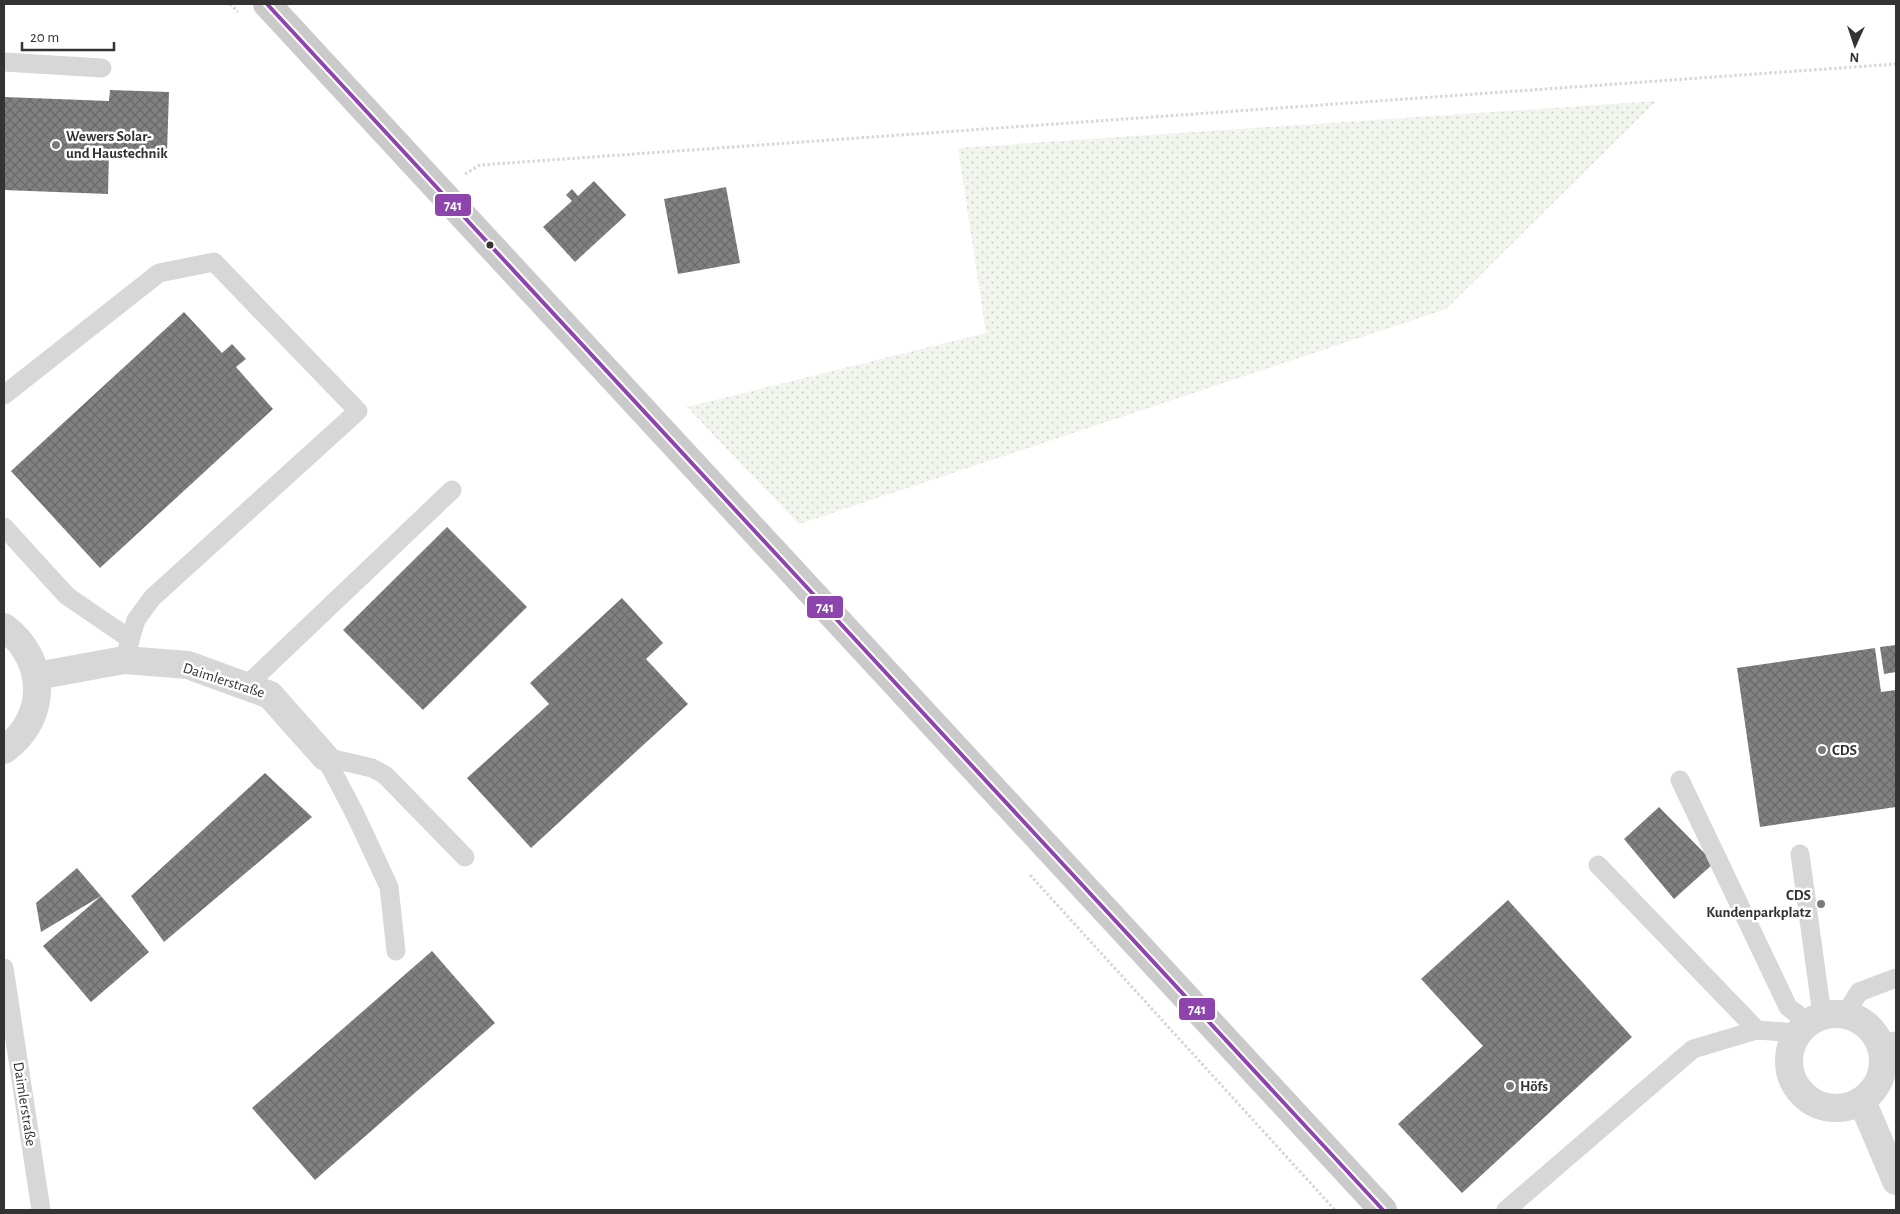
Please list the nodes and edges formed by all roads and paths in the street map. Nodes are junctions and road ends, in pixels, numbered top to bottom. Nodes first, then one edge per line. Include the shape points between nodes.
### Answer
1 (268, 4) edge
2 (4, 62) edge
3 (1896, 64) edge
4 (102, 68) dead end
5 (440, 189) junction
6 (4, 395) edge
7 (452, 490) dead end
8 (4, 526) edge
9 (4, 627) edge
10 (127, 650) junction
11 (37, 676) junction
12 (246, 686) junction
13 (4, 750) edge
14 (325, 757) junction
15 (1680, 780) dead end
16 (1800, 854) dead end
17 (465, 857) dead end
18 (1598, 865) dead end
19 (396, 950) dead end
20 (4, 968) edge
21 (1896, 978) edge
22 (1818, 1021) junction
23 (1757, 1030) junction
24 (1888, 1042) edge
25 (1862, 1101) junction
26 (1896, 1181) edge
27 (41, 1210) edge
28 (1383, 1210) edge
29 (1506, 1210) edge

1 - 5 main road
2 - 4 lane
3 - 5 path via 480,165
5 - 28 main road
6 - 10 lane via 159,273 214,262 358,411 152,598 136,620
7 - 12 lane
8 - 10 lane via 67,596
9 - 11 street via 15,635 29,654
10 - 11 street, Daimlerstraße
10 - 12 street, Daimlerstraße via 188,665
11 - 13 street via 37,699 29,723 15,742
12 - 14 street, Daimlerstraße via 270,695
14 - 17 lane via 372,768 385,775
14 - 19 lane via 388,886
15 - 22 lane via 1788,1007
16 - 22 lane
18 - 23 lane
20 - 27 lane, Daimlerstraße
21 - 22 lane via 1859,992
22 - 23 lane
22 - 24 street via 1865,1023
22 - 25 street via 1791,1046 1789,1060 1797,1088 1807,1098 1834,1108 1849,1107
23 - 29 lane via 1693,1049
24 - 25 street via 1881,1078
25 - 26 street

